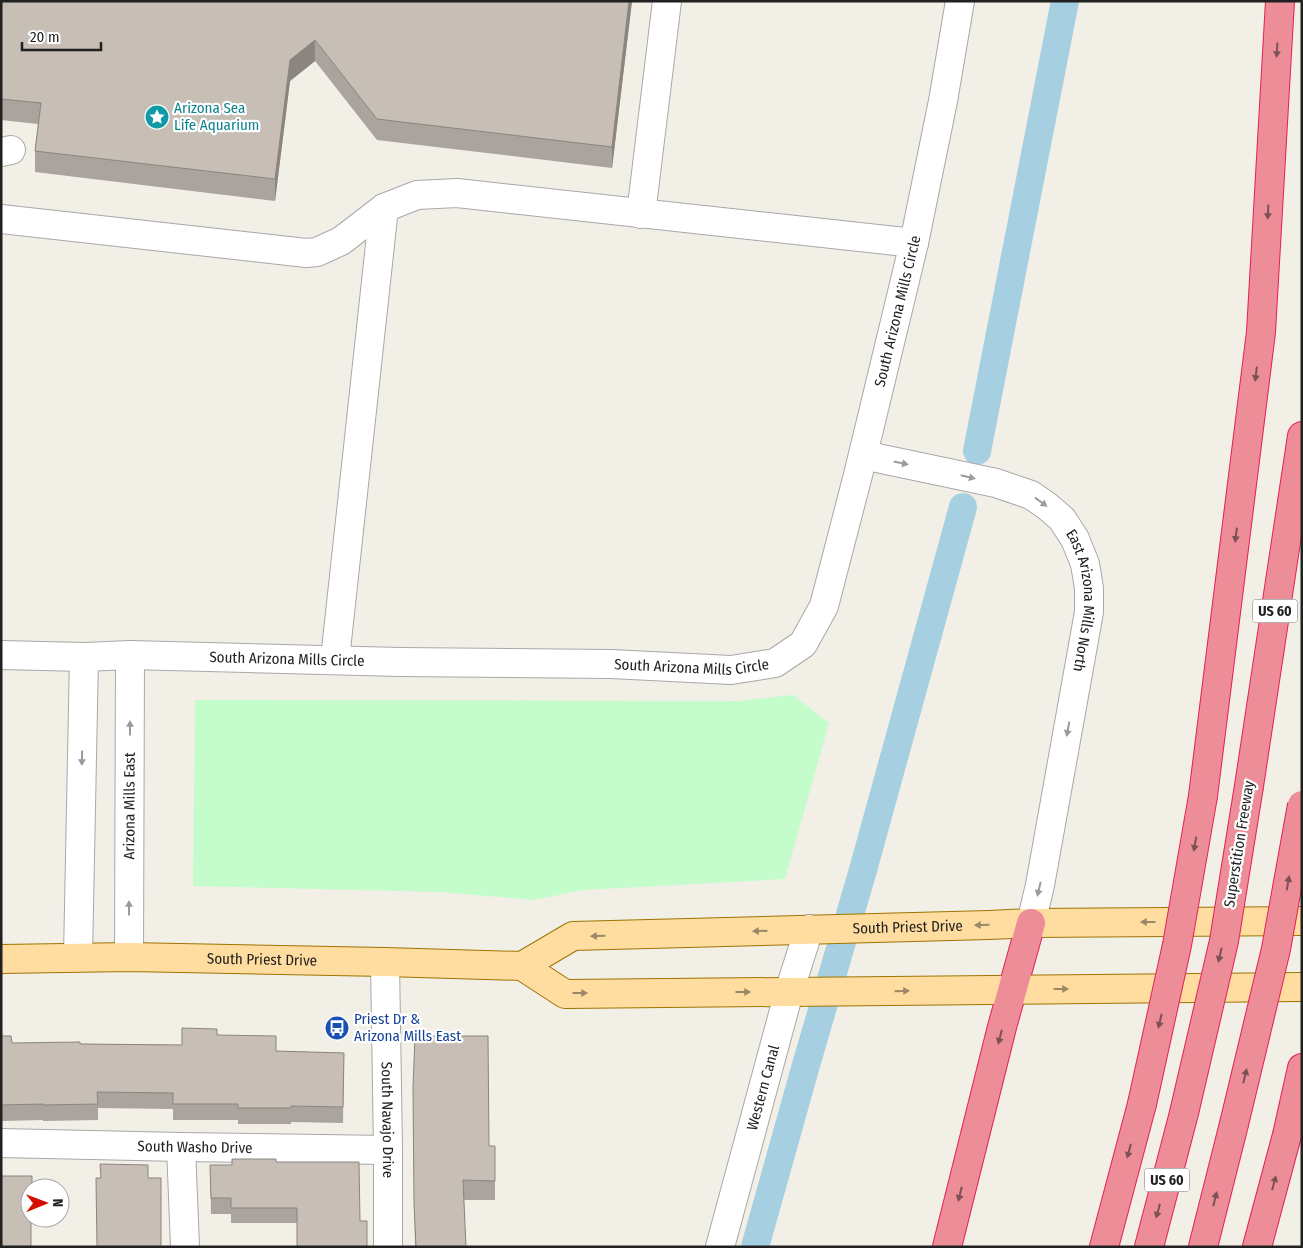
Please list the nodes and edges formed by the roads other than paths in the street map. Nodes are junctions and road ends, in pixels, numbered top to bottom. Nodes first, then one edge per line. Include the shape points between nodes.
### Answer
1 (667, 1) edge
2 (960, 1) edge
3 (1280, 1) edge
4 (384, 208) junction
5 (641, 214) junction
6 (1, 219) edge
7 (914, 243) junction
8 (1302, 436) edge
9 (863, 455) junction
10 (1302, 543) edge
11 (1, 655) edge
12 (130, 655) junction
13 (84, 656) junction
14 (334, 660) junction
15 (1249, 786) junction
16 (1302, 804) edge
17 (1302, 921) edge
18 (1031, 923) junction
19 (814, 929) junction
20 (78, 957) junction
21 (129, 957) junction
22 (1, 958) edge
23 (385, 962) junction
24 (522, 966) junction
25 (1302, 987) edge
26 (1012, 989) junction
27 (796, 992) junction
28 (1302, 1068) edge
29 (1, 1144) edge
30 (182, 1148) junction
31 (388, 1150) junction
32 (185, 1247) edge
33 (388, 1247) edge
34 (720, 1247) edge
35 (947, 1247) edge
36 (1104, 1247) edge
37 (1149, 1247) edge
38 (1203, 1247) edge
39 (1257, 1247) edge

1 - 5 street
2 - 7 street, South Arizona Mills Circle
3 -> 36 highway, bridge via 1261,332 1203,796 1177,945 1142,1104
4 - 5 street via 417,195 457,193
4 - 6 street via 341,241 317,252 306,253
4 - 14 street
5 - 7 street
7 - 9 street, South Arizona Mills Circle
8 - 15 highway, Superstition Freeway / US 60
9 - 14 street, South Arizona Mills Circle via 824,606 803,644 775,663 731,670 611,664
9 -> 18 street, East Arizona Mills North via 1032,495 1062,519 1076,539 1085,564 1089,612
10 - 15 highway
11 - 13 street, South Arizona Mills Circle
12 - 13 street, South Arizona Mills Circle
12 - 14 street, South Arizona Mills Circle
21 -> 12 street, Arizona Mills East
13 -> 20 street
15 -> 37 highway, Superstition Freeway / US 60, bridge via 1224,941
38 -> 16 highway, bridge via 1276,949
17 -> 18 main road, South Priest Drive
18 -> 19 main road, South Priest Drive
18 - 26 highway
19 -> 24 main road, South Priest Drive via 573,936
19 - 27 street, Western Canal
20 - 21 main road, South Priest Drive
20 - 22 main road, South Priest Drive
21 - 23 main road, South Priest Drive
23 - 24 main road, South Priest Drive
23 - 31 street, South Navajo Drive
24 -> 27 main road via 565,994
26 -> 25 main road
27 -> 26 main road
26 -> 35 highway
27 - 34 street, Western Canal
39 -> 28 highway
29 - 30 street, South Washo Drive
30 - 31 street, South Washo Drive
30 - 32 street
31 - 33 street, South Navajo Drive

